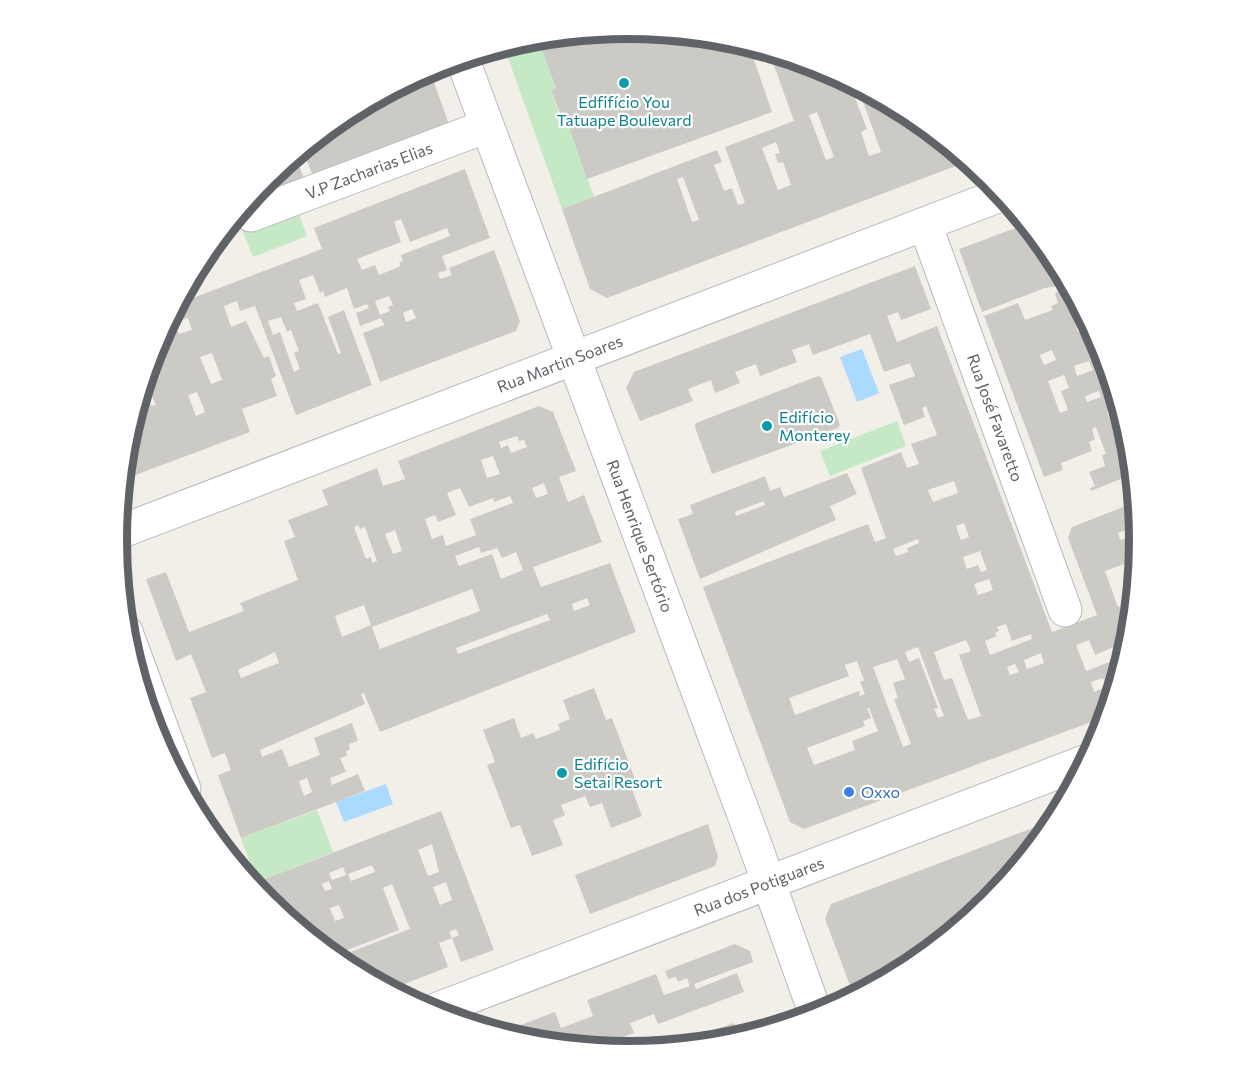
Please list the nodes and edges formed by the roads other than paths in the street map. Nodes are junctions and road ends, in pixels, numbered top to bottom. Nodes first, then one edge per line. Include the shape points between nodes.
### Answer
1 (465, 67) edge
2 (488, 126) junction
3 (993, 198) edge
4 (251, 215) dead end
5 (925, 224) junction
6 (575, 358) junction
7 (127, 529) edge
8 (1065, 610) dead end
9 (1075, 766) edge
10 (769, 884) junction
11 (445, 1006) edge
12 (813, 1006) edge

1 - 2 street, Rua Henrique Sertório
2 - 4 street, V.P Zacharias Elias
2 - 6 street, Rua Henrique Sertório
3 - 5 street, Rua Martin Soares
5 - 6 street, Rua Martin Soares
5 - 8 street, Rua José Favaretto
6 - 7 street, Rua Martin Soares
6 - 10 street, Rua Henrique Sertório
9 - 10 street, Rua dos Potiguares
10 - 11 street, Rua dos Potiguares
10 - 12 street, Rua Henrique Sertório

